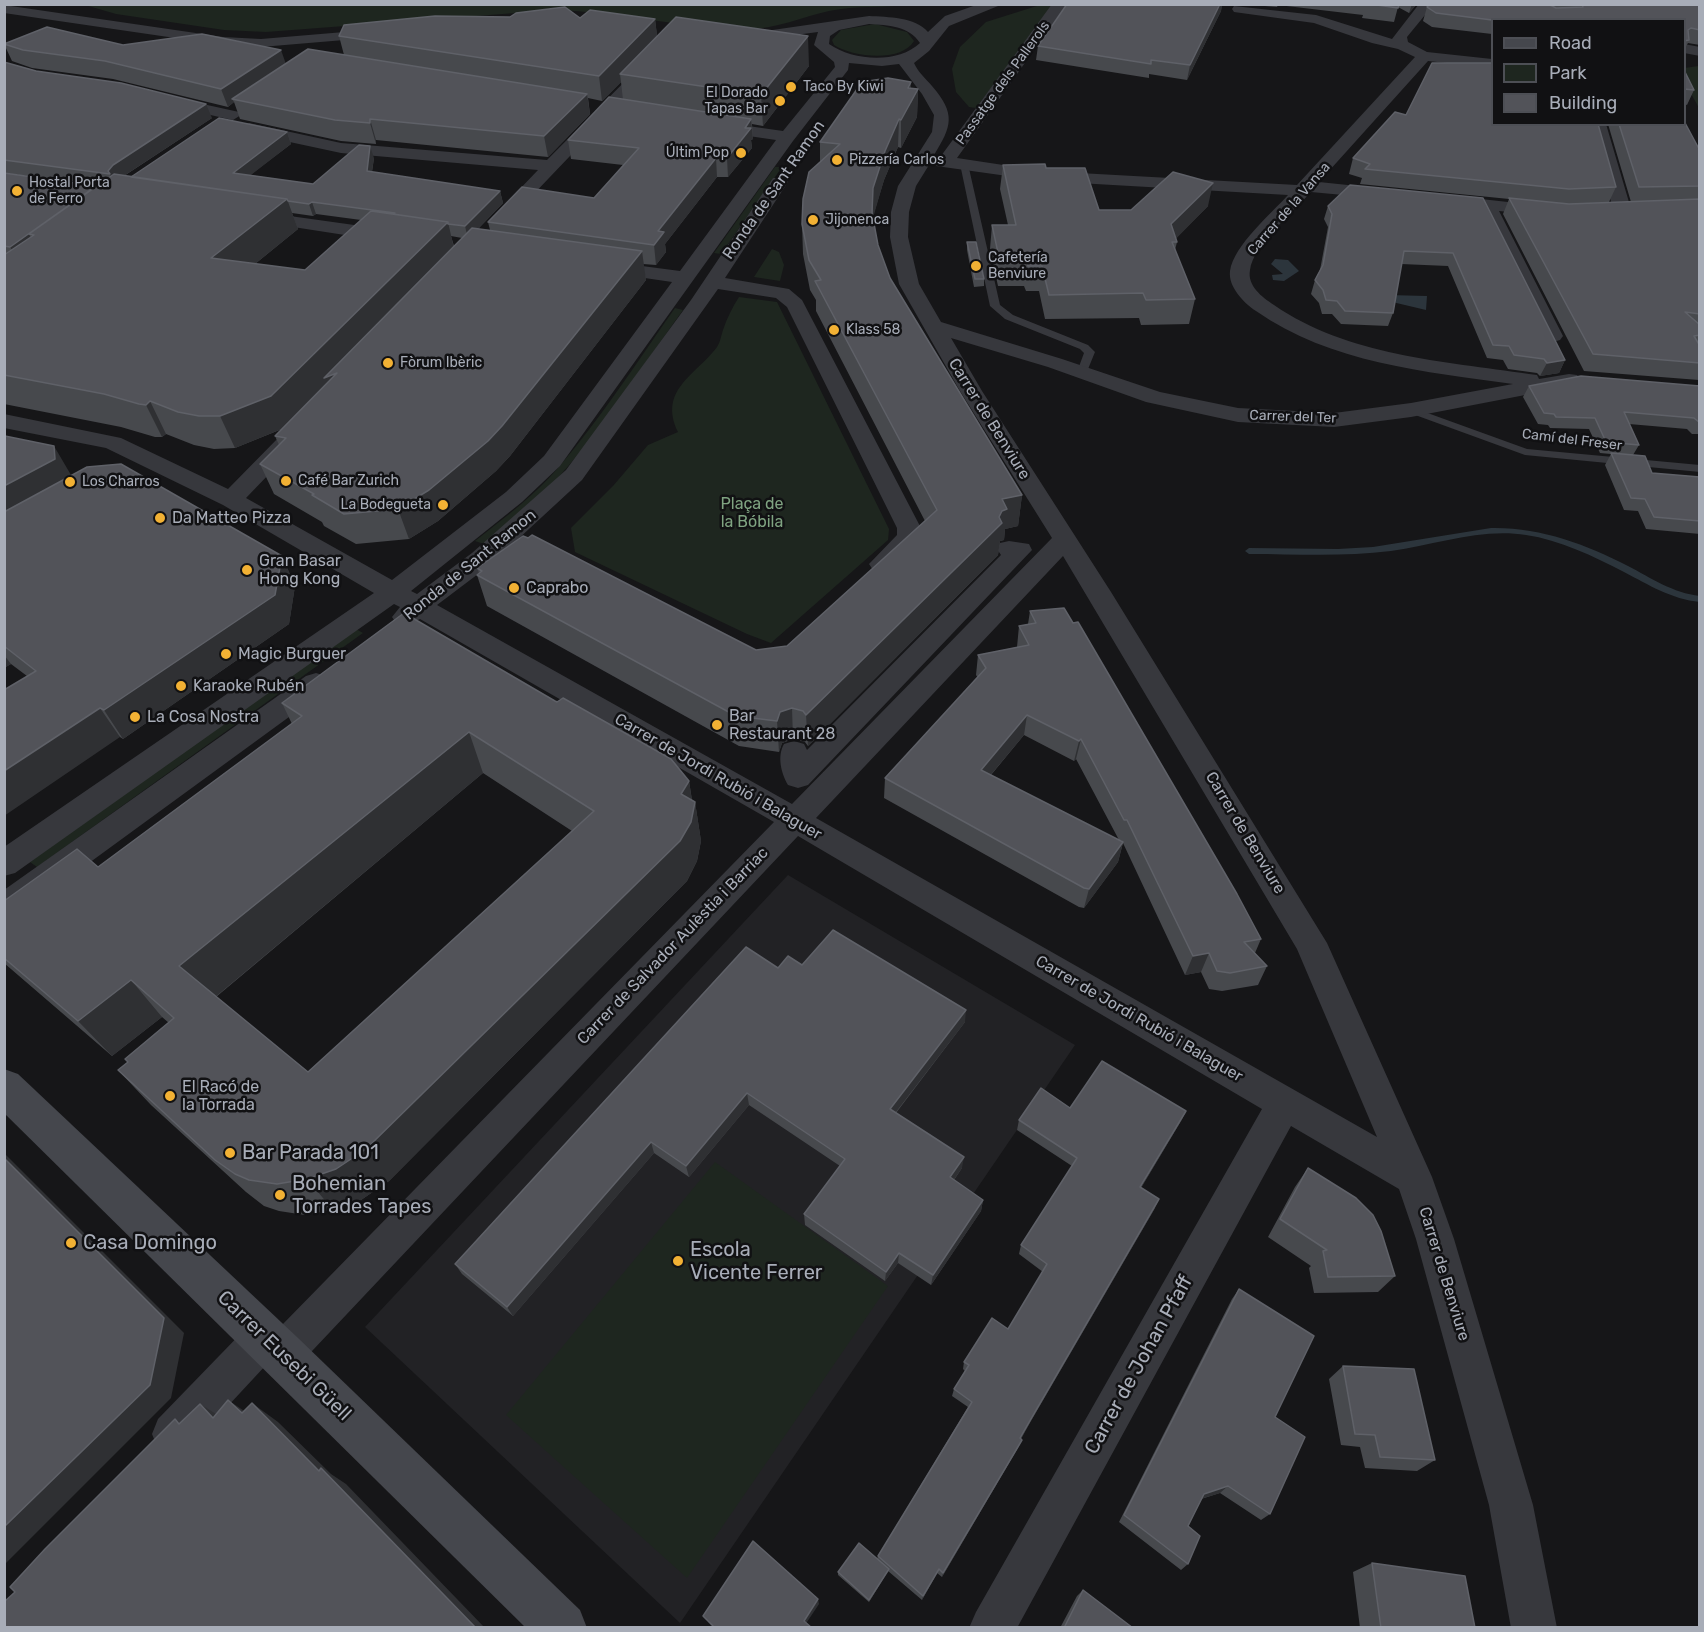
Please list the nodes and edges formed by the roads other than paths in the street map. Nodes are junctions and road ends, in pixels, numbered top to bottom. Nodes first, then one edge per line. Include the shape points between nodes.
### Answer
1 (996, 4) edge
2 (1059, 4) edge
3 (1426, 4) edge
4 (965, 7) edge
5 (4, 9) edge
6 (1239, 9) dead end
7 (51, 10) edge
8 (1326, 10) edge
9 (929, 13) junction
10 (893, 22) junction
11 (839, 25) junction
12 (1407, 27) junction
13 (398, 31) edge
14 (348, 36) junction
15 (739, 40) edge
16 (805, 44) junction
17 (1402, 45) junction
18 (922, 48) junction
19 (660, 54) edge
20 (835, 55) junction
21 (318, 56) edge
22 (1424, 56) junction
23 (866, 61) junction
24 (1491, 63) edge
25 (886, 77) edge
26 (914, 82) junction
27 (843, 84) junction
28 (929, 92) junction
29 (157, 98) edge
30 (251, 103) edge
31 (590, 106) edge
32 (614, 110) junction
33 (828, 113) dead end
34 (223, 121) junction
35 (692, 123) edge
36 (1600, 126) edge
37 (787, 137) junction
38 (925, 159) junction
39 (955, 163) junction
40 (552, 166) junction
41 (789, 168) dead end
42 (1305, 189) junction
43 (1402, 195) edge
44 (1424, 198) edge
45 (1487, 206) junction
46 (1641, 208) edge
47 (1622, 209) junction
48 (1599, 211) edge
49 (232, 212) edge
50 (1562, 212) edge
51 (489, 231) edge
52 (404, 238) edge
53 (590, 265) edge
54 (685, 278) junction
55 (712, 282) junction
56 (932, 326) junction
57 (1415, 363) junction
58 (1082, 372) junction
59 (1549, 384) junction
60 (1472, 399) junction
61 (1412, 410) junction
62 (4, 421) edge
63 (304, 424) edge
64 (149, 459) junction
65 (1700, 469) edge
66 (121, 476) edge
67 (231, 500) junction
68 (1064, 540) junction
69 (501, 542) junction
70 (527, 548) edge
71 (1010, 549) dead end
72 (869, 576) edge
73 (406, 599) junction
74 (387, 632) edge
75 (339, 666) edge
76 (794, 752) dead end
77 (795, 820) junction
78 (4, 864) edge
79 (4, 908) edge
80 (4, 1086) edge
81 (1285, 1103) junction
82 (1413, 1177) junction
83 (274, 1345) junction
84 (144, 1463) edge
85 (562, 1628) edge
86 (992, 1628) edge
87 (1534, 1628) edge

1 - 4 street
2 - 39 street, Passatge dels Pallerols
3 - 12 street
4 - 9 street
4 - 18 street
4 - 28 street via 931,59
5 - 7 street
6 - 8 street
7 - 14 street via 223,41 261,43
8 - 12 street via 1346,22
8 - 17 street via 1377,40
9 - 10 street via 914,21
9 - 16 street via 838,17
10 - 11 street
10 - 18 street via 926,36
11 - 16 street
11 - 16 street
12 - 17 street via 1399,37
13 - 14 street
14 - 21 street
15 - 16 street
16 - 20 street
16 - 27 street
17 - 22 street
18 - 23 street via 896,60
18 - 28 street, Carrer de Benviure via 906,62
19 - 32 street
20 - 23 street
20 - 27 street, Ronda de Sant Ramon via 843,63
22 - 24 street
22 - 42 street, Carrer de la Vansa
23 - 26 street
23 - 27 street, Ronda de Sant Ramon
25 - 26 street
26 - 28 street
27 - 33 street, Ronda de Sant Ramon
27 - 37 street, Ronda de Sant Ramon
28 - 38 street, Carrer de Benviure via 942,115 942,124
29 - 34 street
30 - 34 street
31 - 32 street
32 - 40 street
34 - 40 street via 341,147
35 - 37 street
36 - 47 street
37 - 54 street, Ronda de Sant Ramon
38 - 39 street
38 - 56 street, Carrer de Benviure via 907,186 899,237 909,284
39 - 42 street via 1043,176
39 - 58 lane via 982,248 995,306 1000,312 1090,352
40 - 51 street
41 - 55 street, Ronda de Sant Ramon
42 - 43 street
42 - 57 street, Carrer de la Vansa via 1249,249 1240,270 1245,291 1297,330
44 - 45 street
45 - 50 street
45 - 59 street, Carrer del Ter via 1562,354 1580,380
46 - 47 street
47 - 48 street
49 - 52 street
53 - 54 street
54 - 73 street, Ronda de Sant Ramon via 552,461
55 - 69 street, Ronda de Sant Ramon via 574,475
55 - 72 street via 782,293 795,304 918,539
56 - 58 street, Carrer del Ter
56 - 68 street, Carrer de Benviure
57 - 59 street, Carrer de la Vansa
57 - 60 street via 1450,378
58 - 61 street, Carrer del Ter via 1154,396 1238,415 1334,420
59 - 60 street, Carrer del Ter
60 - 61 street, Carrer del Ter
61 - 65 lane, Camí del Freser via 1524,452
62 - 64 street, Carrer de Jordi Rubió i Balaguer via 113,443
63 - 67 street
64 - 66 street
64 - 67 street, Carrer de Jordi Rubió i Balaguer
67 - 73 street, Carrer de Jordi Rubió i Balaguer
68 - 77 street, Carrer de Salvador Aulèstia i Barriac
68 - 82 street, Carrer de Benviure via 1311,943
69 - 70 street
69 - 73 street, Ronda de Sant Ramon
71 - 76 street via 1020,550 798,777
73 - 74 street, Ronda de Sant Ramon
73 - 77 street, Carrer de Jordi Rubió i Balaguer
73 - 78 street, Ronda de Sant Ramon
75 - 79 street
77 - 81 street, Carrer de Jordi Rubió i Balaguer
77 - 83 street, Carrer de Salvador Aulèstia i Barriac
80 - 83 street, Carrer Eusebi Güell
81 - 82 street, Carrer de Jordi Rubió i Balaguer
81 - 86 street, Carrer de Johan Pfaff
82 - 87 street, Carrer de Benviure via 1435,1239 1511,1505
83 - 84 street, Carrer de Salvador Aulèstia i Barriac
83 - 85 street, Carrer Eusebi Güell

